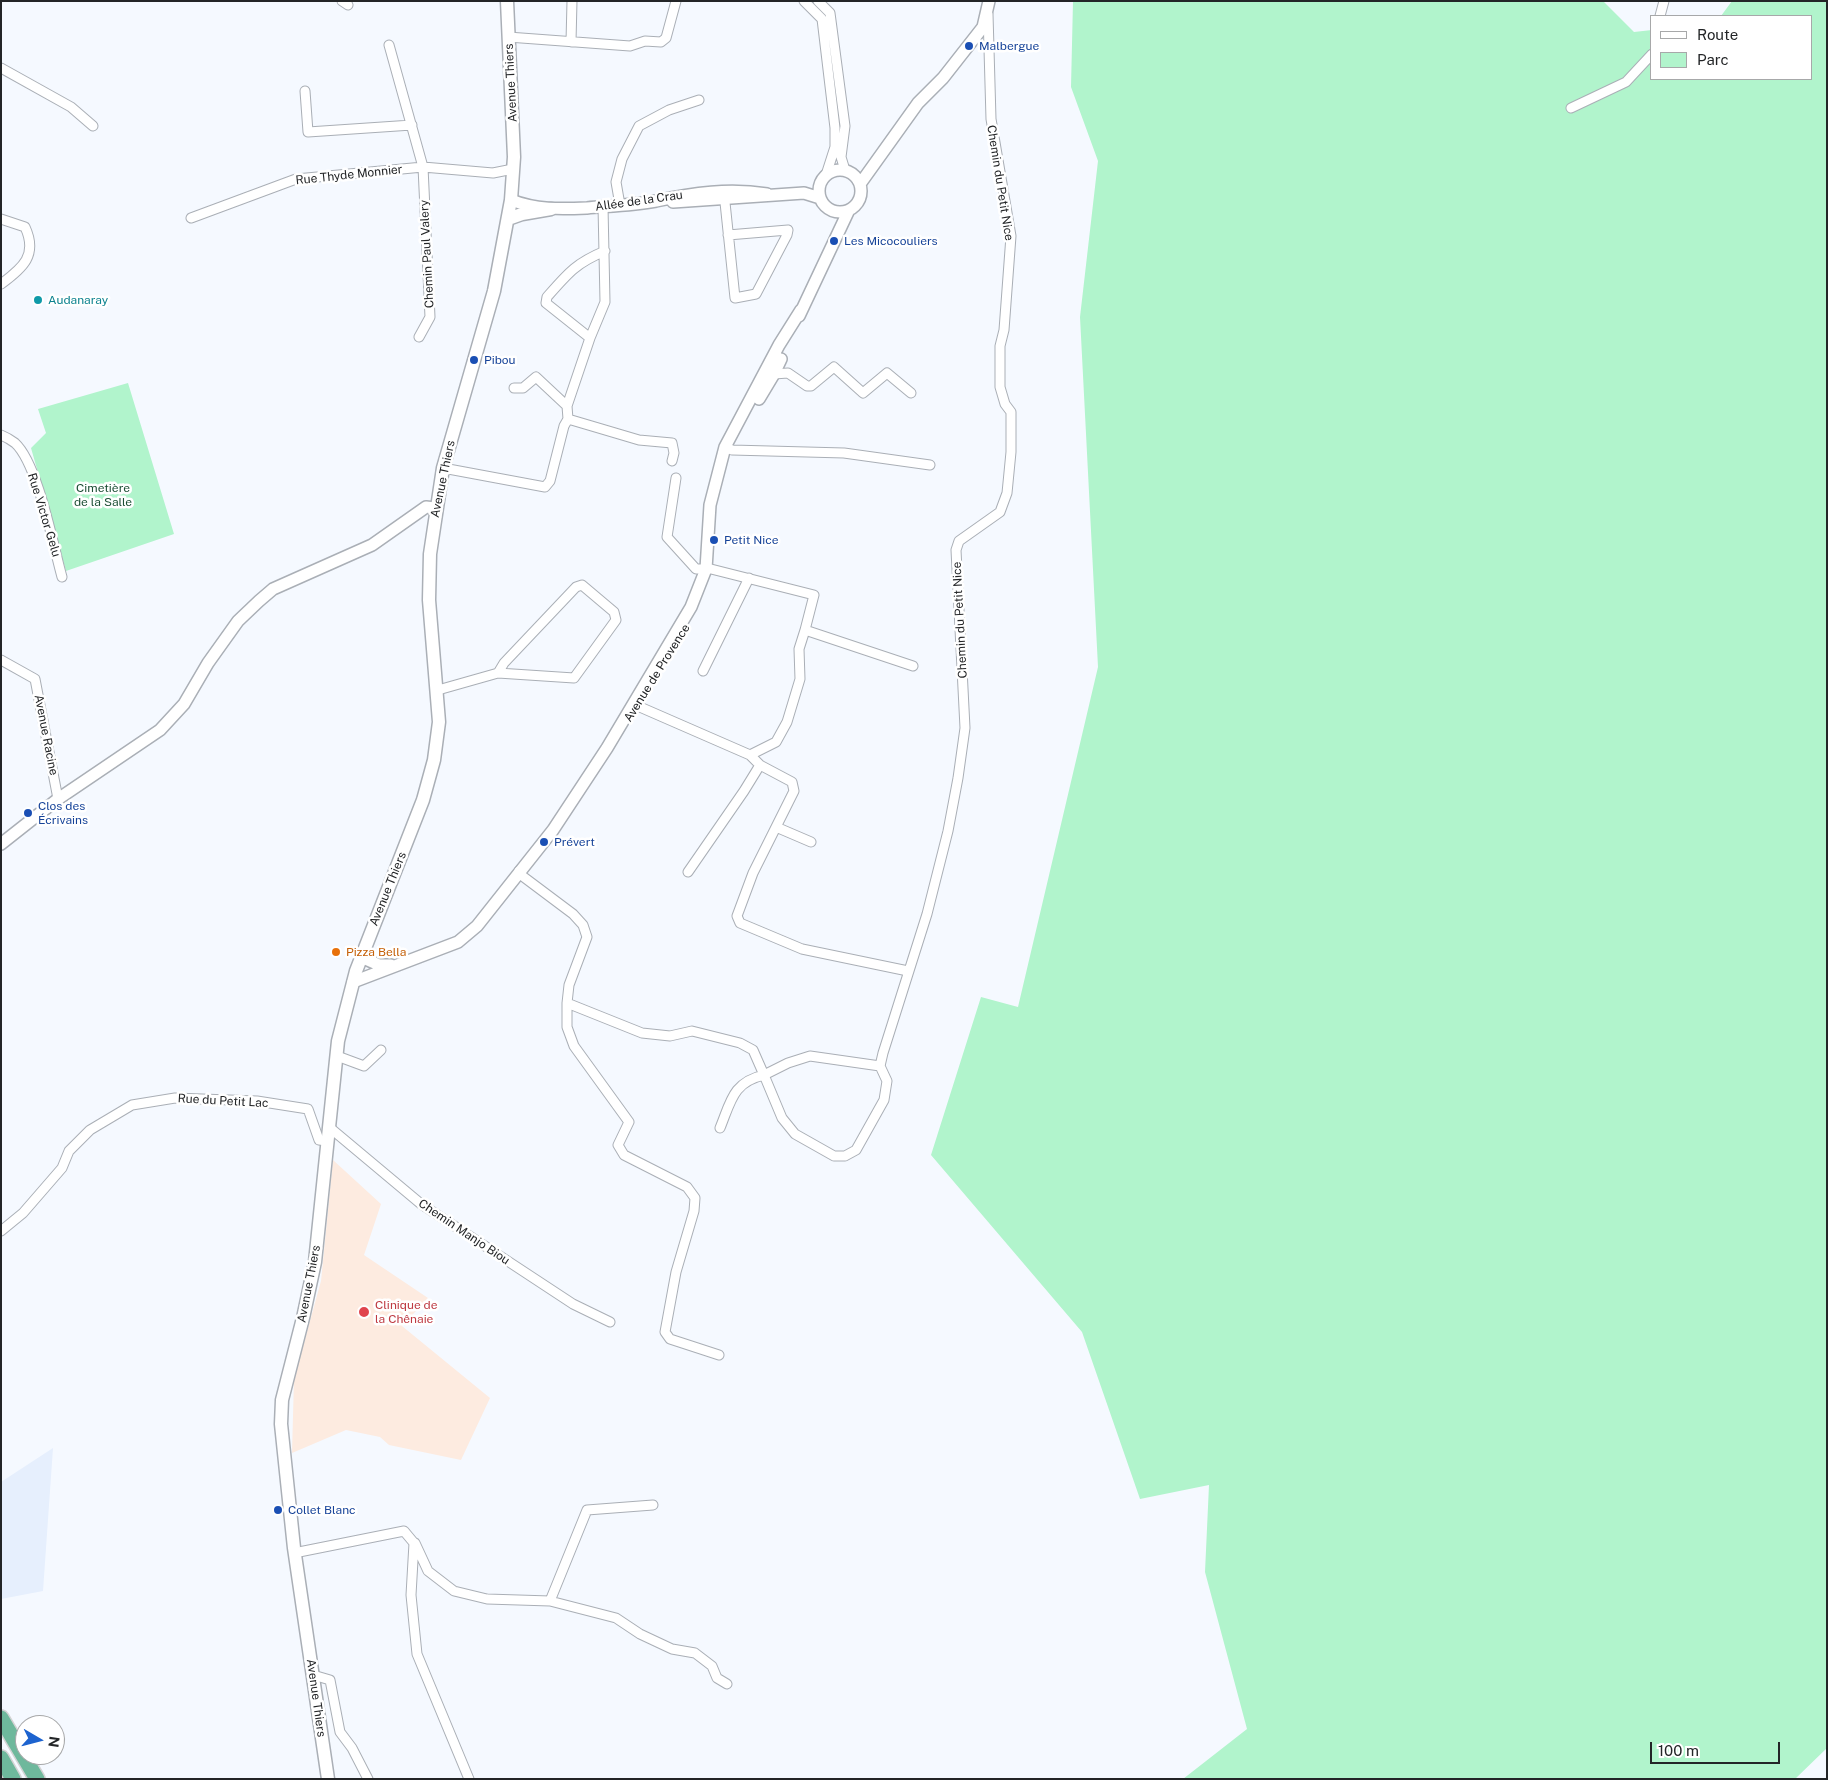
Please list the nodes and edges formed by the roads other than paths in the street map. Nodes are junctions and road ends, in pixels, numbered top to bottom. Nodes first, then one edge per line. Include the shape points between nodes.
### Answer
1 (507, 1) edge
2 (572, 1) edge
3 (676, 1) edge
4 (804, 1) edge
5 (818, 1) edge
6 (1664, 1) edge
7 (988, 6) edge
8 (1660, 15) edge
9 (508, 37) junction
10 (570, 42) junction
11 (389, 45) dead end
12 (1650, 56) edge
13 (1, 68) edge
14 (305, 91) dead end
15 (699, 100) dead end
16 (1571, 108) dead end
17 (412, 125) junction
18 (93, 126) dead end
19 (423, 168) junction
20 (513, 169) junction
21 (869, 169) junction
22 (849, 172) junction
23 (823, 179) junction
24 (860, 184) junction
25 (804, 192) junction
26 (724, 195) junction
27 (820, 198) junction
28 (511, 200) junction
29 (620, 205) junction
30 (603, 206) junction
31 (551, 209) junction
32 (834, 212) junction
33 (848, 212) junction
34 (192, 218) dead end
35 (1, 219) edge
36 (508, 219) junction
37 (728, 235) junction
38 (837, 236) junction
39 (605, 251) junction
40 (1, 284) edge
41 (419, 337) dead end
42 (590, 338) junction
43 (771, 373) junction
44 (514, 388) dead end
45 (911, 393) dead end
46 (567, 406) junction
47 (568, 419) junction
48 (1, 436) edge
49 (728, 448) junction
50 (672, 461) dead end
51 (930, 465) dead end
52 (443, 468) junction
53 (676, 478) dead end
54 (436, 508) junction
55 (708, 569) junction
56 (62, 577) dead end
57 (749, 578) junction
58 (804, 630) junction
59 (1, 660) edge
60 (913, 666) dead end
61 (703, 671) dead end
62 (498, 673) junction
63 (438, 690) junction
64 (635, 706) junction
65 (750, 756) junction
66 (760, 765) junction
67 (58, 799) junction
68 (776, 827) junction
69 (811, 842) dead end
70 (1, 844) edge
71 (519, 871) junction
72 (688, 872) dead end
73 (361, 957) junction
74 (393, 965) junction
75 (908, 971) junction
76 (353, 982) junction
77 (567, 1004) junction
78 (381, 1050) dead end
79 (337, 1056) junction
80 (880, 1066) junction
81 (764, 1075) junction
82 (329, 1127) junction
83 (720, 1128) dead end
84 (327, 1141) junction
85 (1, 1231) edge
86 (610, 1322) dead end
87 (719, 1355) dead end
88 (653, 1505) dead end
89 (414, 1542) junction
90 (294, 1553) junction
91 (550, 1601) junction
92 (313, 1675) junction
93 (727, 1684) dead end
94 (1, 1718) edge
95 (1, 1758) edge
96 (13, 1779) edge
97 (37, 1779) edge
98 (328, 1779) edge
99 (368, 1779) edge
100 (469, 1779) edge

1 - 9 main road, Avenue Thiers
2 - 10 street
3 - 10 street via 666,38 660,42 645,41 630,46
4 - 23 street via 822,19 833,108 835,147
5 - 22 street via 830,14 845,126 841,157
6 - 8 street
7 - 21 street via 984,27 918,103
7 - 75 street, Chemin du Petit Nice via 991,119 1011,236 1000,346 1000,387 1011,412 1012,452 1004,505 1000,512 959,541 956,550 965,728 948,831 918,948
9 - 10 street
9 - 20 main road, Avenue Thiers
11 - 17 street, Chemin Paul Valery
12 - 16 street via 1626,82
13 - 18 street via 71,107
14 - 17 street via 308,132
15 - 29 street via 669,110 638,126 622,159 616,182
17 - 19 street, Chemin Paul Valery
19 - 20 street, Rue Thyde Monnier via 493,173
19 - 34 street, Rue Thyde Monnier via 296,178
19 - 41 street, Chemin Paul Valery via 430,317
20 - 28 main road, Avenue Thiers
21 - 22 street
21 - 24 street
22 - 23 street via 832,172
22 - 24 street
23 - 25 street
23 - 27 street
24 - 33 street via 861,197
25 - 26 street, Allée de la Crau
25 - 27 street
26 - 29 street, Allée de la Crau via 679,202
26 - 37 street
27 - 32 street
28 - 31 street, Allée de la Crau
28 - 36 main road, Avenue Thiers
29 - 30 street, Allée de la Crau
30 - 31 street, Allée de la Crau
30 - 39 street
31 - 36 main road
32 - 33 street
32 - 38 street
33 - 38 street, Avenue de Provence
35 - 40 street via 25,227 30,239 25,264
36 - 52 main road, Avenue Thiers via 494,291
37 - 37 street via 735,298 756,294 788,230
38 - 43 street, Avenue de Provence via 801,310 779,345
39 - 42 street via 605,302
39 - 42 street via 573,267 547,297 546,303
42 - 46 street
43 - 45 street via 788,373 811,386 834,367 863,393 887,372
43 - 49 street, Avenue de Provence via 730,433
44 - 46 street via 523,388 536,377
46 - 47 street
47 - 50 street via 639,440 672,443
47 - 52 street via 550,481 545,487
48 - 56 street, Rue Victor Gelu via 15,443 36,482
49 - 51 street via 844,453
49 - 55 street, Avenue de Provence via 710,505
52 - 54 main road, Avenue Thiers
53 - 55 street via 667,537 696,569
54 - 63 main road, Avenue Thiers via 429,600
54 - 67 street via 426,507 372,545 274,589 238,621 175,716 130,752
55 - 57 street
55 - 64 street, Avenue de Provence via 691,607
57 - 58 street via 814,595
57 - 61 street
58 - 60 street
58 - 65 street via 799,649 800,679 787,722 776,742
59 - 67 street, Avenue Racine via 35,679
62 - 62 street via 574,678 616,620 614,612 582,585 576,587
62 - 63 street
63 - 73 main road, Avenue Thiers via 436,751 423,800
64 - 65 street
64 - 71 street, Avenue de Provence via 553,830
65 - 66 street
66 - 68 street via 792,782 794,791
66 - 72 street
67 - 70 street
68 - 69 street
68 - 75 street via 753,873 737,916 740,923 802,950
71 - 74 street, Avenue de Provence via 477,926 458,942
71 - 77 street via 583,924 587,937 569,985
73 - 74 street, Avenue de Provence via 378,965
73 - 76 main road, Avenue Thiers
74 - 76 street, Avenue de Provence
75 - 80 street, Chemin du Petit Nice
76 - 79 main road, Avenue Thiers
77 - 81 street via 642,1033 670,1036 692,1031 740,1043 753,1050
77 - 87 street via 568,1027 574,1046 629,1122 618,1145 624,1155 688,1187 695,1198 665,1332 670,1340
78 - 79 street via 364,1066
79 - 82 main road, Avenue Thiers
80 - 81 street via 810,1056
80 - 81 street via 888,1081 884,1100 856,1150 844,1156 834,1156 796,1134 782,1118
81 - 83 street via 737,1088
82 - 84 main road, Avenue Thiers
82 - 86 street, Chemin Manjo Biou via 421,1204 573,1304
84 - 85 street, Rue du Petit Lac via 319,1140 308,1109 258,1101 176,1098 132,1105 90,1130 69,1151 62,1168
84 - 90 main road, Avenue Thiers via 315,1262 282,1400 281,1433
88 - 91 street via 587,1510
89 - 90 street via 404,1531
89 - 91 street via 428,1571 454,1591 488,1598
89 - 100 street via 411,1595 417,1654
90 - 92 main road, Avenue Thiers
91 - 93 street via 616,1618 672,1649 695,1653 712,1666 717,1678
92 - 98 main road, Avenue Thiers
92 - 99 street via 330,1680 340,1732
94 - 97 highway
95 - 96 highway

